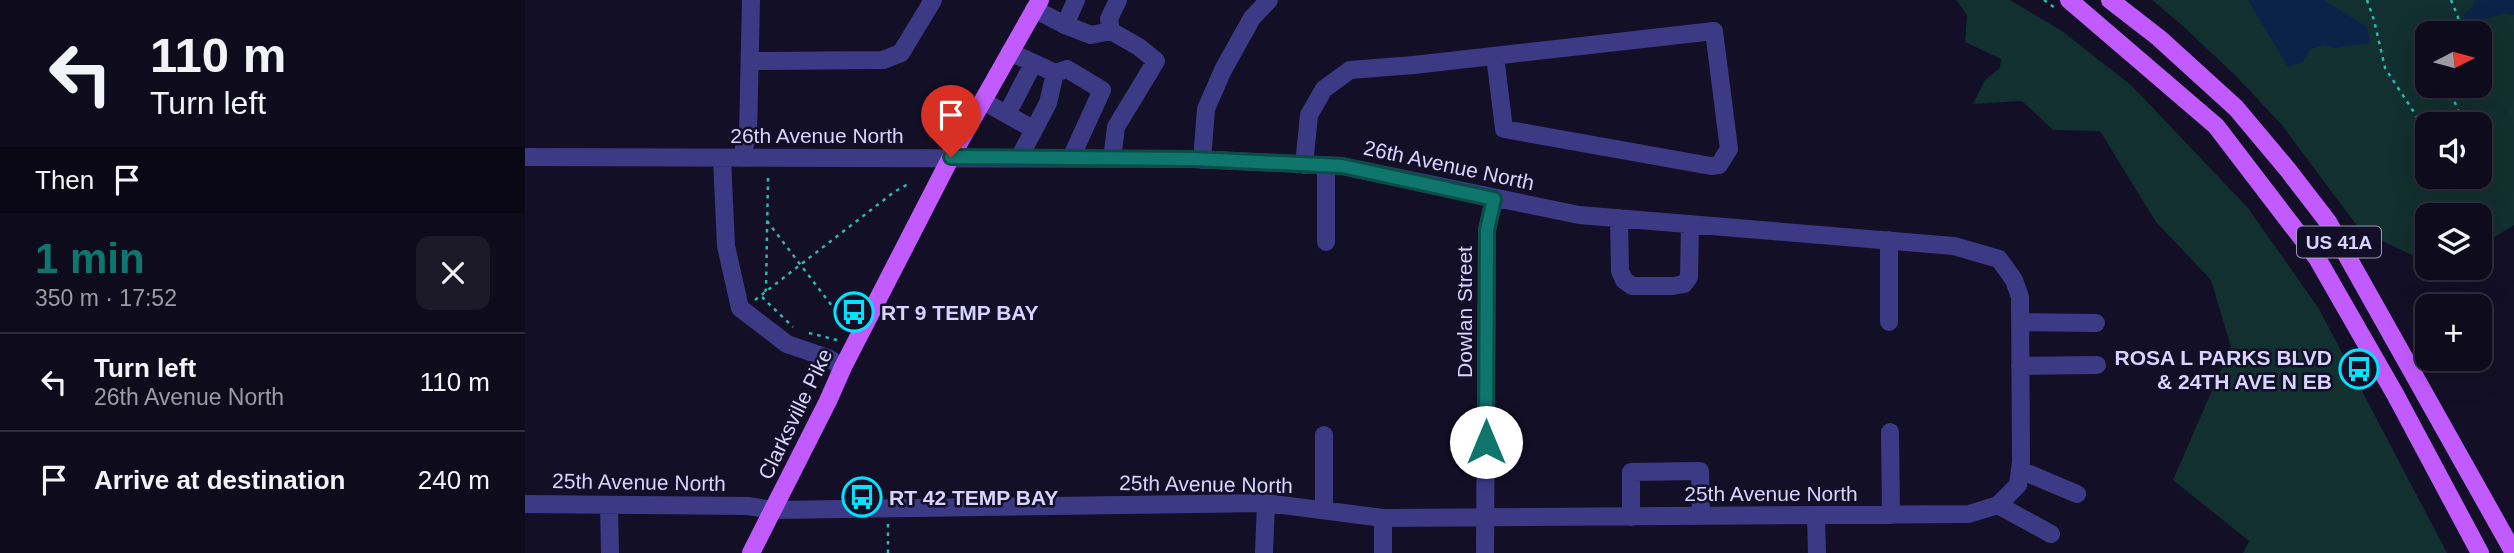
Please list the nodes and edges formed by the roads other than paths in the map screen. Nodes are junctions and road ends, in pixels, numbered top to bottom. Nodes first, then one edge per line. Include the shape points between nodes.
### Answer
1 (751, 0) edge
2 (933, 0) edge
3 (1076, 0) edge
4 (1118, 0) edge
5 (1269, 0) edge
6 (2110, 0) edge
7 (1037, 5) edge
8 (2066, 7) edge
9 (1065, 25) junction
10 (1111, 31) junction
11 (1010, 52) junction
12 (1495, 56) junction
13 (750, 61) junction
14 (1034, 64) junction
15 (1055, 73) junction
16 (983, 101) junction
17 (1007, 114) junction
18 (1034, 129) junction
19 (525, 157) edge
20 (951, 157) junction
21 (722, 158) junction
22 (741, 158) junction
23 (1019, 158) junction
24 (1071, 158) junction
25 (1112, 159) junction
26 (1202, 160) junction
27 (1304, 164) junction
28 (1326, 166) junction
29 (1494, 199) junction
30 (1619, 218) junction
31 (1691, 224) junction
32 (1889, 240) junction
33 (1326, 242) dead end
34 (1889, 322) dead end
35 (2020, 322) junction
36 (2095, 323) dead end
37 (2097, 365) dead end
38 (843, 366) junction
39 (2020, 366) junction
40 (1890, 432) dead end
41 (1324, 435) dead end
42 (2020, 470) junction
43 (2077, 494) dead end
44 (525, 503) edge
45 (1266, 503) junction
46 (609, 505) junction
47 (1998, 505) junction
48 (773, 510) junction
49 (1324, 510) junction
50 (1891, 515) junction
51 (1701, 516) junction
52 (1816, 516) junction
53 (1632, 517) junction
54 (1383, 518) junction
55 (1485, 518) junction
56 (2051, 534) dead end
57 (610, 553) edge
58 (751, 553) edge
59 (1264, 553) edge
60 (1383, 553) edge
61 (1485, 553) edge
62 (1817, 553) edge
63 (2480, 553) edge
64 (2514, 553) edge

1 - 13 street
2 - 13 street via 901,53 883,60
3 - 9 street
4 - 10 street via 1109,19
5 - 26 street via 1252,18 1206,109
6 - 64 main road, US 41A via 2236,108 2328,222
7 - 9 street
7 - 11 main road, Clarksville Pike
8 - 63 main road, US 41A via 2216,126 2317,258
9 - 10 street via 1091,35
10 - 25 street via 1156,61 1116,127
11 - 14 street
11 - 16 main road, Clarksville Pike
12 - 12 street via 1714,31 1729,149 1719,165 1711,166 1504,129
12 - 27 street via 1350,70 1324,89 1309,115
13 - 22 street via 748,135
14 - 15 street
14 - 17 street
15 - 18 street via 1048,103
15 - 24 street via 1067,69 1103,90
16 - 17 street
16 - 20 main road, Clarksville Pike
17 - 18 street
18 - 23 street
19 - 21 street, 26th Avenue North
20 - 22 street, 26th Avenue North
20 - 23 street, 26th Avenue North
20 - 38 main road, Clarksville Pike
21 - 22 street, 26th Avenue North
21 - 38 street via 726,246 742,309 787,344
23 - 24 street, 26th Avenue North
24 - 25 street, 26th Avenue North
25 - 26 street, 26th Avenue North
26 - 27 street, 26th Avenue North
27 - 28 street, 26th Avenue North
28 - 29 street, 26th Avenue North
28 - 33 street
29 - 30 street, 26th Avenue North
29 - 55 street, Dowlan Street via 1487,230
30 - 31 street, 26th Avenue North
30 - 31 street via 1620,271 1632,286 1684,284 1689,277
31 - 32 street, 26th Avenue North
32 - 34 street
32 - 35 street, 26th Avenue North via 1954,246 1999,259 2020,297
35 - 36 street
35 - 39 street
37 - 39 street
38 - 48 main road, Clarksville Pike
39 - 42 street
40 - 50 street
41 - 49 street
42 - 43 street
42 - 47 street via 2018,485
44 - 46 street, 25th Avenue North
45 - 48 street, 25th Avenue North
45 - 49 street, 25th Avenue North
45 - 59 street
46 - 48 street, 25th Avenue North
46 - 57 street
47 - 50 street, 25th Avenue North via 1969,514
47 - 56 street
48 - 58 main road, Clarksville Pike
49 - 54 street, 25th Avenue North
50 - 52 street, 25th Avenue North
51 - 52 street, 25th Avenue North
51 - 53 street, 25th Avenue North
51 - 53 street via 1700,471 1631,472
52 - 62 street
53 - 55 street, 25th Avenue North
54 - 55 street, 25th Avenue North
54 - 60 street
55 - 61 street, Dowlan Street

